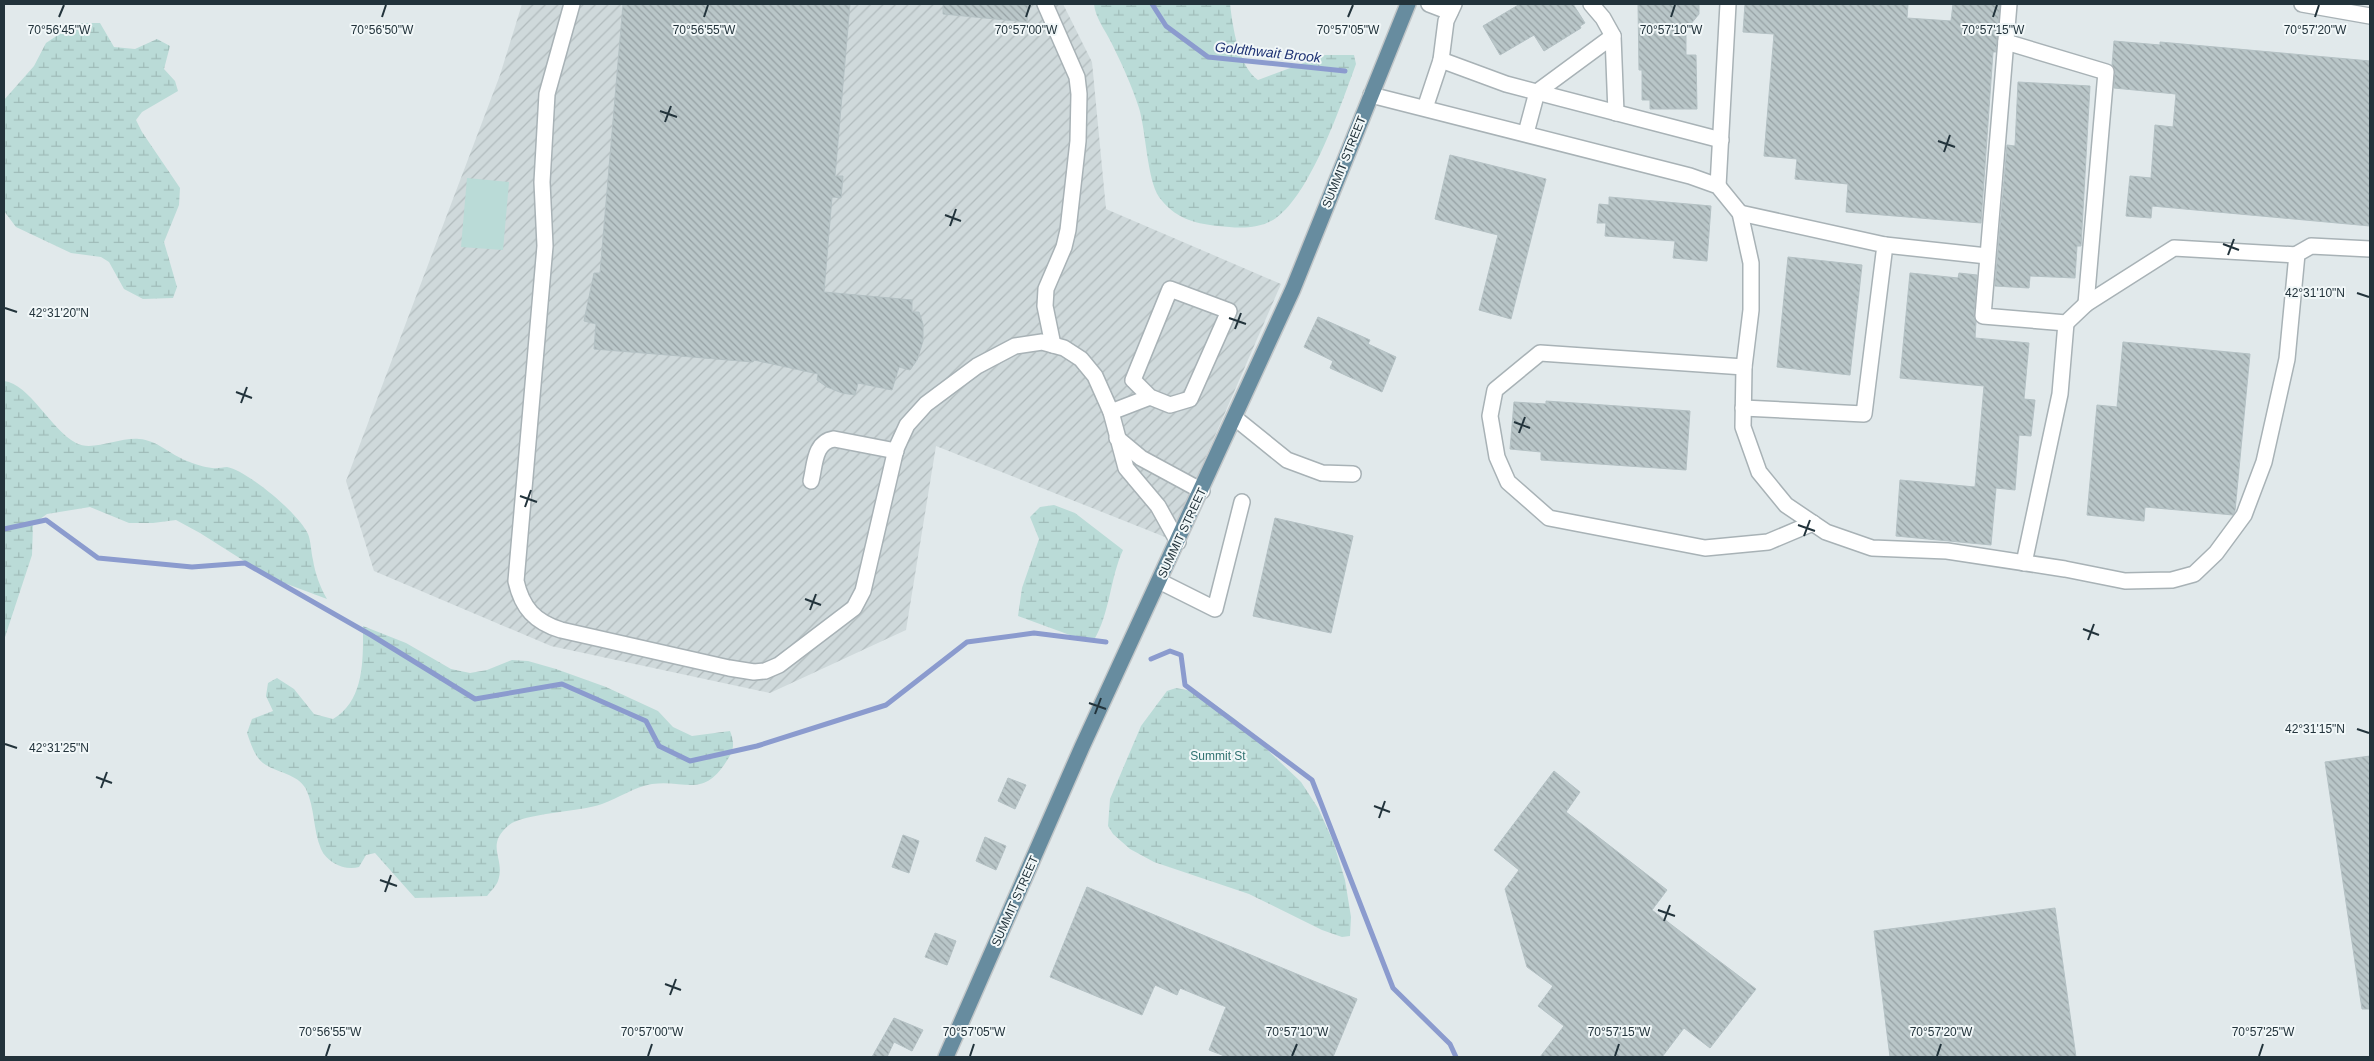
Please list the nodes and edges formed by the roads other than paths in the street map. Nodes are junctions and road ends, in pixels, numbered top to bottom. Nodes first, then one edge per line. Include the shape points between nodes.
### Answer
1 (572, 4) edge
2 (1045, 4) edge
3 (1408, 4) edge
4 (1429, 4) edge
5 (1591, 4) edge
6 (1728, 4) edge
7 (2009, 4) edge
8 (2302, 4) edge
9 (1452, 8) edge
10 (2370, 16) edge
11 (1613, 36) junction
12 (2006, 42) junction
13 (1442, 60) junction
14 (1537, 92) junction
15 (1371, 95) junction
16 (1426, 108) junction
17 (1616, 113) junction
18 (1526, 133) junction
19 (1720, 140) junction
20 (1718, 186) junction
21 (1740, 213) junction
22 (1885, 245) junction
23 (2370, 249) edge
24 (2297, 255) junction
25 (1987, 256) junction
26 (2086, 304) junction
27 (2066, 323) junction
28 (1053, 345) junction
29 (1744, 367) junction
30 (1150, 397) junction
31 (1743, 408) junction
32 (1111, 412) junction
33 (1234, 418) junction
34 (1117, 438) junction
35 (896, 451) junction
36 (1353, 474) dead end
37 (811, 481) dead end
38 (1202, 491) junction
39 (1242, 502) dead end
40 (1813, 523) junction
41 (1178, 542) junction
42 (2024, 563) junction
43 (1159, 582) junction
44 (946, 1057) edge

1 - 35 lane via 547,94 542,182 545,246 516,580 519,595 530,612 544,625 561,630 729,668 754,672 779,665 854,608 864,591
2 - 28 lane via 1077,77 1079,94 1078,140 1068,230 1046,289 1045,306
3 - 15 main road, SUMMIT STREET
4 - 9 lane
5 - 11 lane
6 - 19 lane
7 - 12 lane
8 - 10 lane
9 - 13 lane via 1446,21
11 - 14 lane
11 - 17 lane
12 - 25 lane
12 - 26 lane via 2106,72
13 - 14 lane
13 - 16 lane
14 - 17 lane
14 - 18 lane
15 - 16 lane
15 - 33 main road, SUMMIT STREET via 1293,289
16 - 18 lane
17 - 19 lane
18 - 20 lane
19 - 20 lane
20 - 21 lane
21 - 22 lane
21 - 29 lane via 1751,262 1752,310
22 - 25 lane
22 - 31 lane via 1864,414
23 - 24 lane via 2311,246
24 - 26 lane via 2174,248
24 - 42 lane via 2287,360 2264,462 2244,515 2216,553 2194,574 2172,580 2126,582
25 - 27 lane via 1983,316
26 - 27 lane
27 - 42 lane via 2060,394
28 - 32 lane via 1081,359 1095,376
28 - 35 lane via 1042,342 1015,346 977,366 920,411 907,425
29 - 31 lane
29 - 40 lane via 1540,353 1495,390 1490,416 1497,457 1508,482 1549,518 1705,548 1768,542
30 - 30 lane via 1170,405 1190,399 1229,311 1170,289 1133,380
30 - 32 lane
31 - 40 lane via 1743,427 1759,472 1786,505
32 - 34 lane
33 - 36 lane via 1287,460 1322,473
33 - 38 main road, SUMMIT STREET
34 - 38 lane via 1141,458
34 - 41 lane via 1126,468 1158,506
35 - 37 lane via 829,440 818,450
38 - 41 main road, SUMMIT STREET
39 - 43 lane via 1215,609
40 - 42 lane via 1826,532 1872,548 1947,551
41 - 43 main road, SUMMIT STREET
43 - 44 main road, SUMMIT STREET via 1082,747

